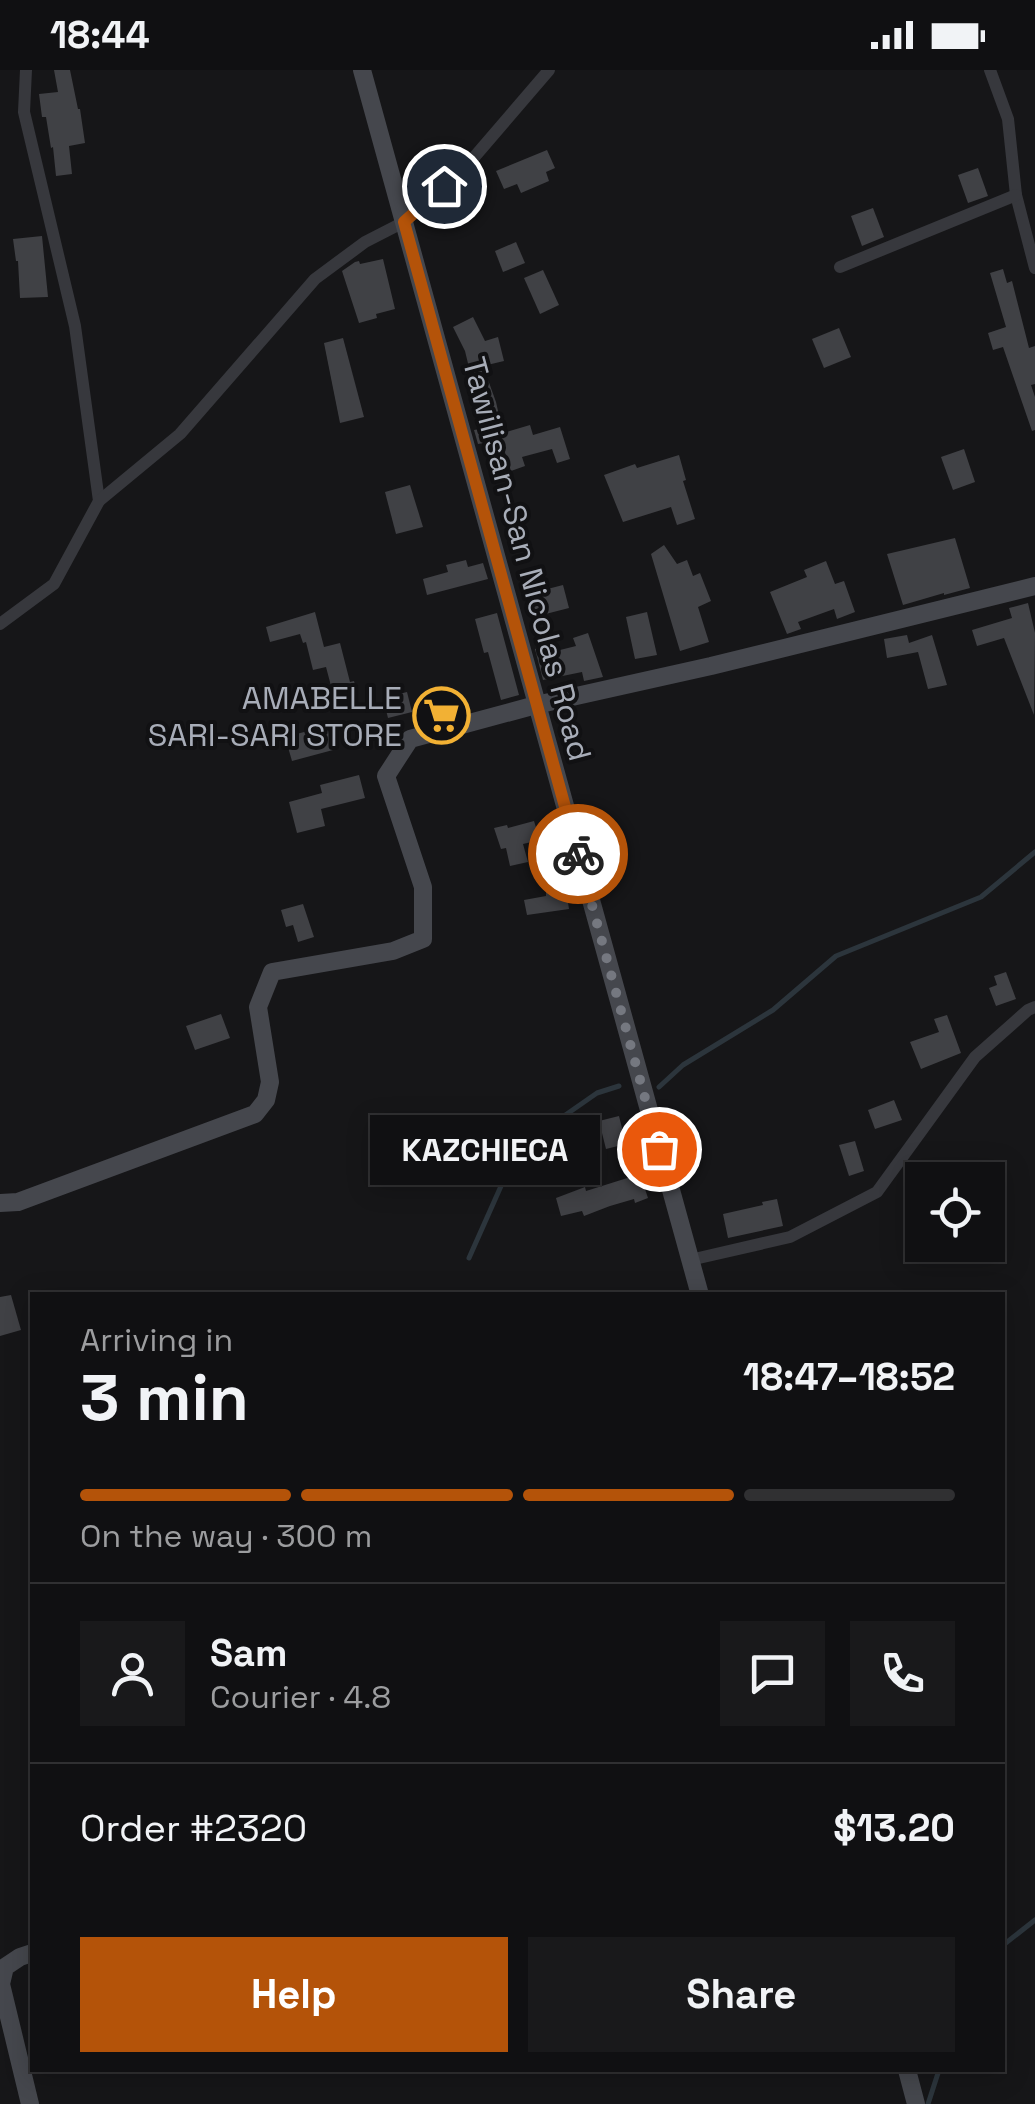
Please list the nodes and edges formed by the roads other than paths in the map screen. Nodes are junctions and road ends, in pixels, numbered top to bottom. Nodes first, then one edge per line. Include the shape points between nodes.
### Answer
1 (26, 70) edge
2 (362, 70) edge
3 (549, 70) edge
4 (990, 70) edge
5 (1016, 195) junction
6 (404, 222) junction
7 (1029, 223) edge
8 (840, 267) dead end
9 (1035, 268) edge
10 (99, 501) junction
11 (1035, 586) edge
12 (0, 624) edge
13 (536, 705) junction
14 (1035, 1007) edge
15 (0, 1203) edge
16 (690, 1260) junction
17 (699, 1292) edge
18 (30, 1954) edge
19 (2, 1965) edge
20 (30, 2104) edge

1 - 10 street via 24,112 74,326
2 - 6 street, Tawilisan-San Nicolas Road
3 - 6 street via 464,169
4 - 5 street via 1008,119
5 - 7 street
5 - 8 street
6 - 10 street via 315,279 180,434
6 - 13 street, Tawilisan-San Nicolas Road
7 - 9 street
10 - 12 street via 54,584
11 - 13 street
13 - 15 street via 410,739 386,776 423,887 423,939 393,951 272,972 258,1006 270,1082 255,1114
13 - 16 street, Tawilisan-San Nicolas Road
14 - 16 street via 975,1057 877,1192 790,1237
16 - 17 street, Tawilisan-San Nicolas Road
18 - 19 street
19 - 20 street

